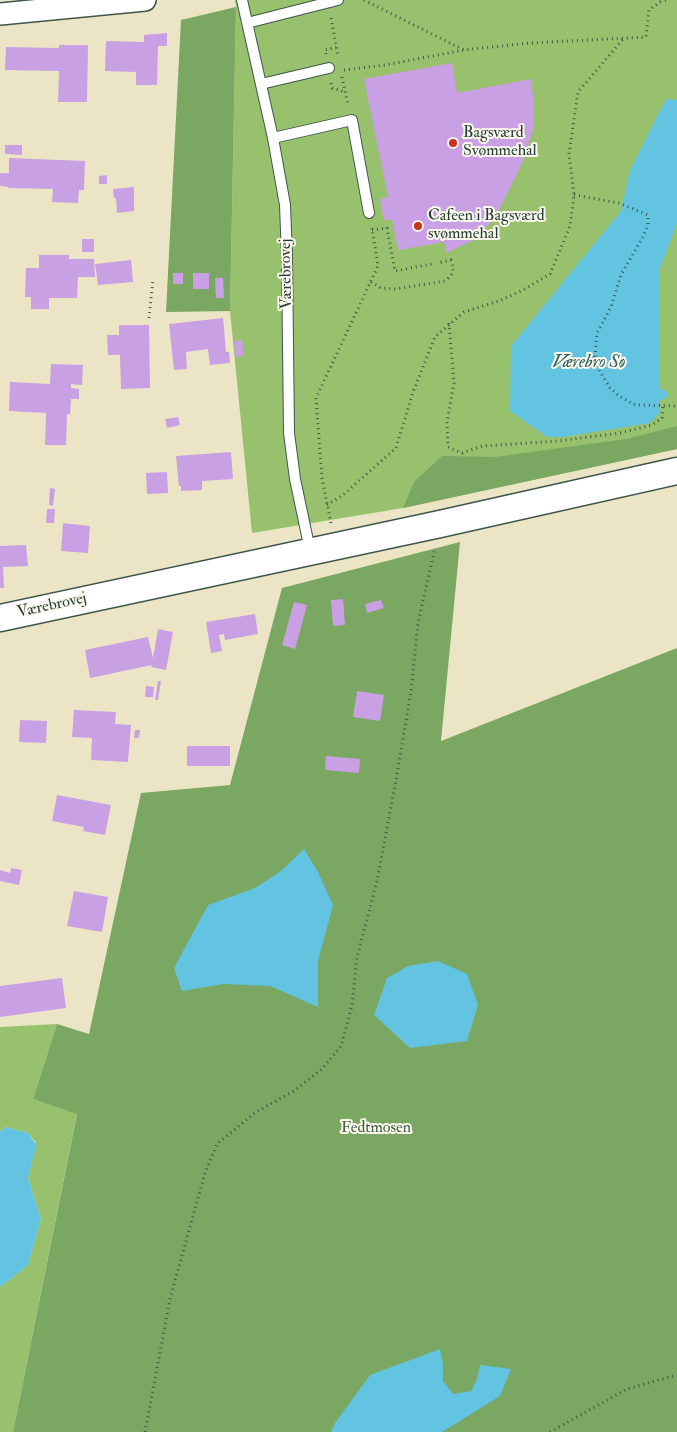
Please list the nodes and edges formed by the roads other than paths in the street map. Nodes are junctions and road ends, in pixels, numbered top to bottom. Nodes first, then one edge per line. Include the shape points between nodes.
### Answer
1 (146, 0) edge
2 (242, 0) edge
3 (338, 0) edge
4 (0, 14) edge
5 (247, 23) junction
6 (329, 68) dead end
7 (261, 84) junction
8 (273, 138) junction
9 (370, 213) road end
10 (677, 471) edge
11 (310, 552) junction
12 (0, 618) edge

1 - 4 street
2 - 5 lane, Værebrovej
3 - 5 lane
5 - 7 lane, Værebrovej
6 - 7 lane
7 - 8 lane, Værebrovej
8 - 9 lane via 352,120
8 - 11 lane, Værebrovej via 286,213 289,433
10 - 11 street, Værebrovej
11 - 12 street, Værebrovej

